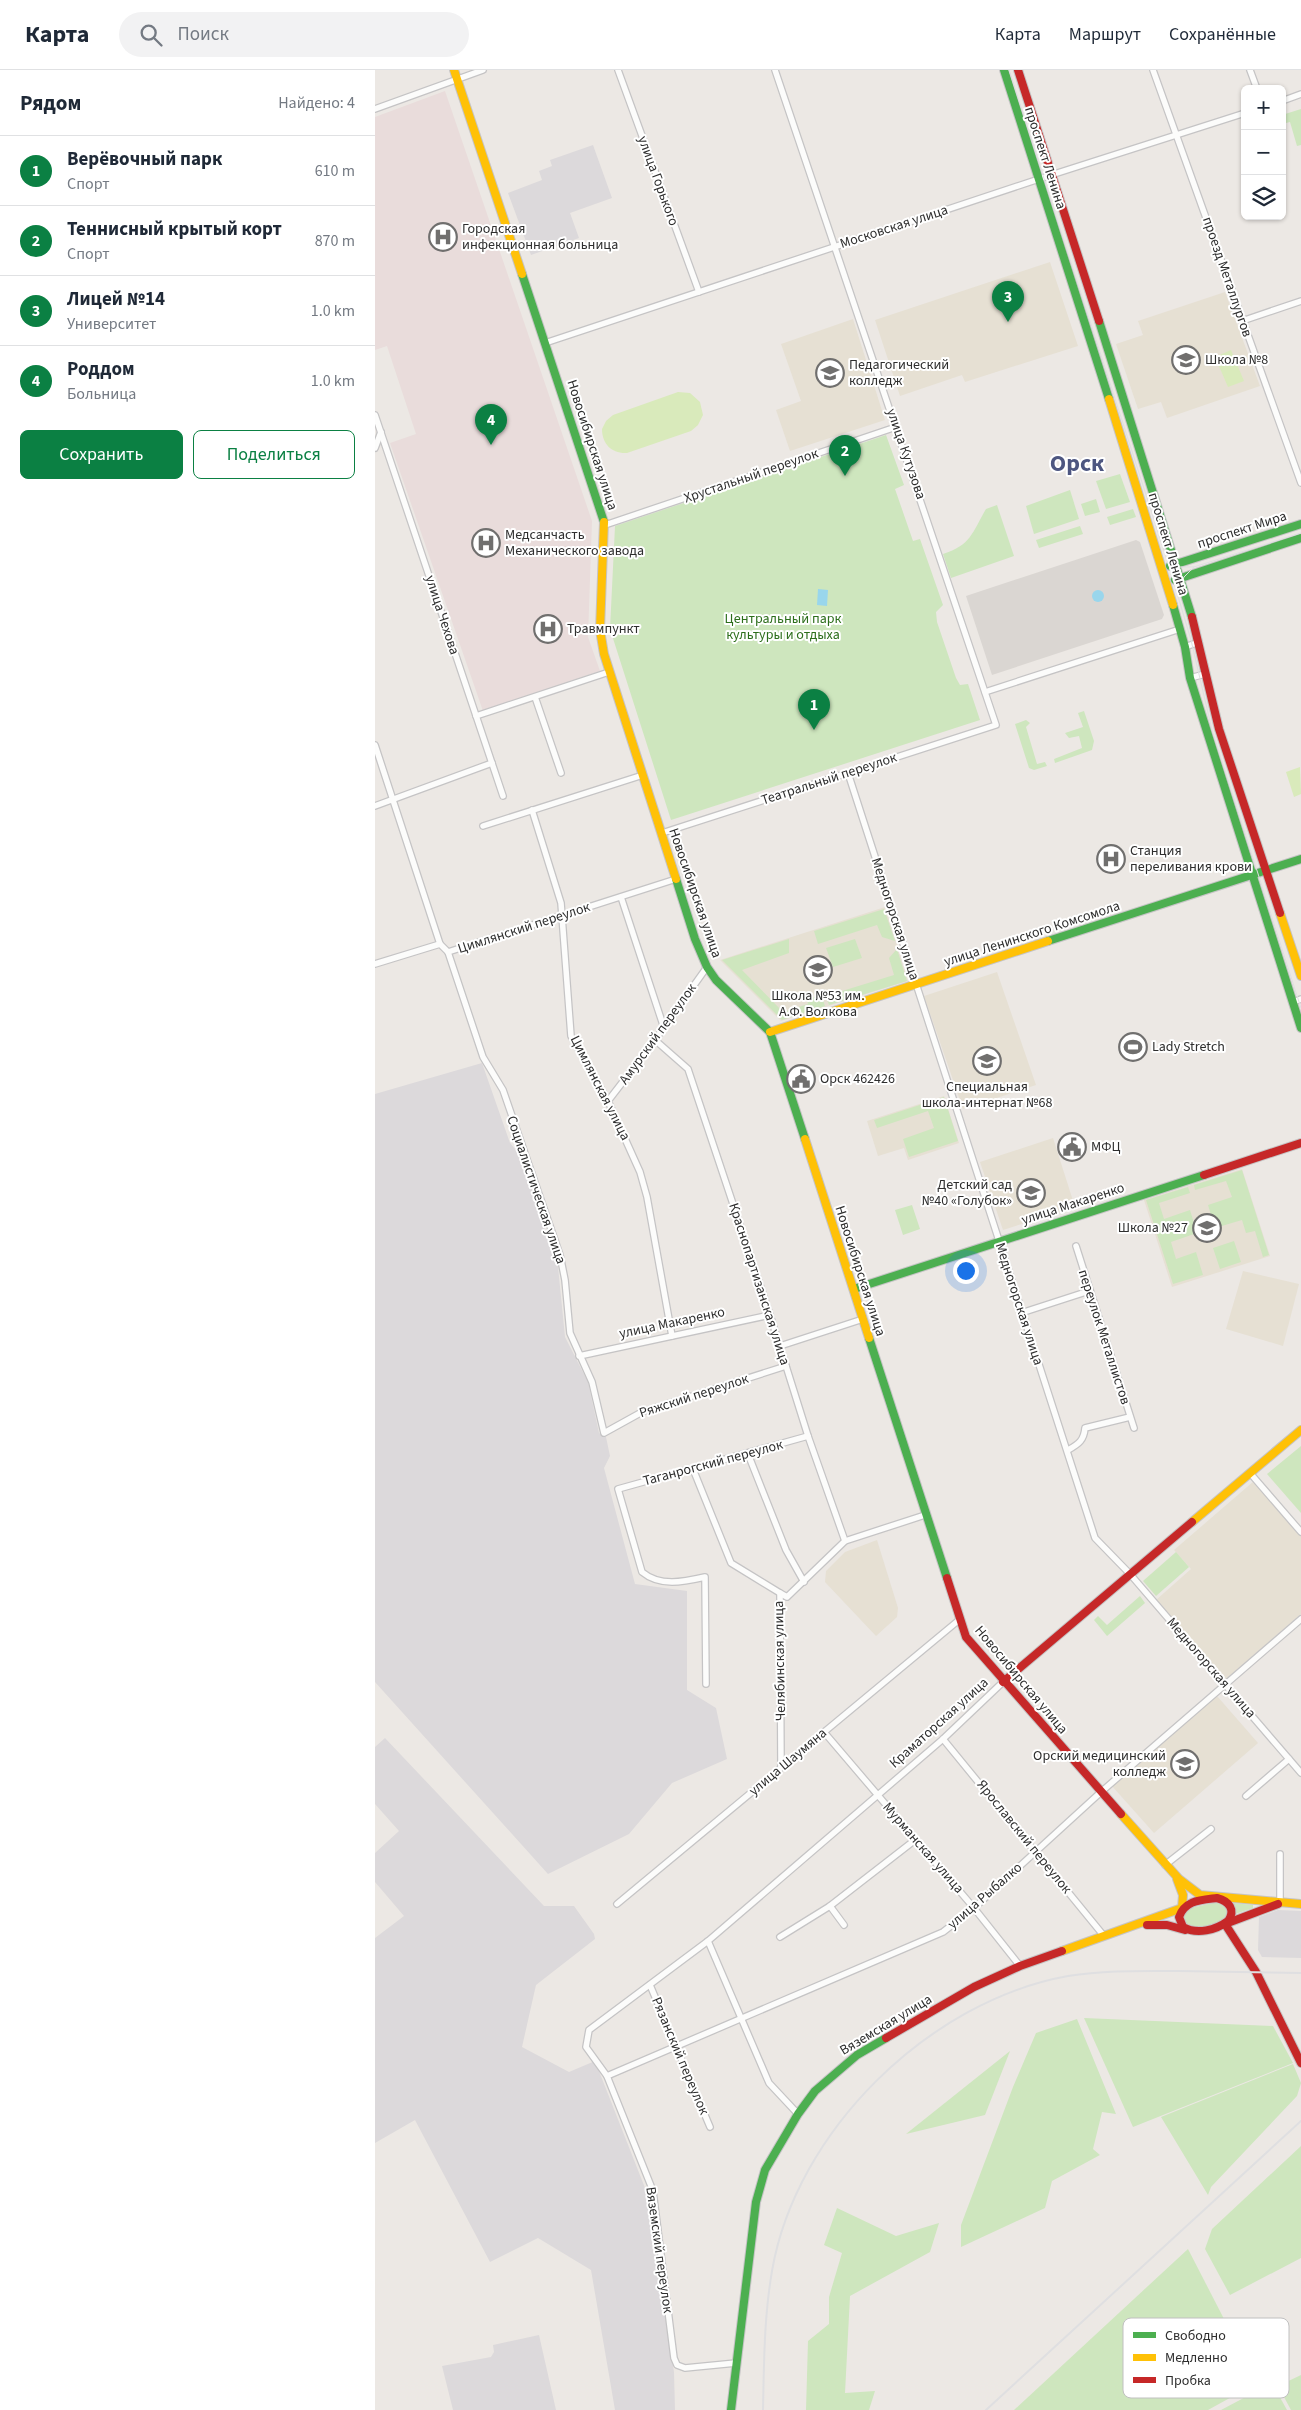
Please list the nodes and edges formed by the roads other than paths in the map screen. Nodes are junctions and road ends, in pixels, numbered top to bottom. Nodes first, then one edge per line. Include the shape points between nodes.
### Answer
1 (454, 70) edge
2 (483, 70) edge
3 (618, 70) edge
4 (775, 70) edge
5 (1004, 70) edge
6 (1153, 70) edge
7 (1250, 70) edge
8 (1019, 73) edge
9 (457, 80) junction
10 (1007, 80) junction
11 (1256, 85) edge
12 (1301, 94) edge
13 (1286, 100) edge
14 (375, 109) edge
15 (1241, 114) edge
16 (1177, 135) junction
17 (1053, 174) junction
18 (1038, 179) junction
19 (836, 246) junction
20 (699, 292) junction
21 (1089, 293) junction
22 (1077, 297) junction
23 (1301, 301) edge
24 (1242, 321) junction
25 (545, 343) junction
26 (1117, 381) junction
27 (1106, 385) junction
28 (1127, 414) junction
29 (375, 415) edge
30 (1116, 418) junction
31 (896, 427) junction
32 (381, 432) junction
33 (375, 448) edge
34 (1143, 464) junction
35 (1132, 467) junction
36 (1301, 483) edge
37 (1301, 524) edge
38 (605, 525) junction
39 (1273, 533) junction
40 (1301, 538) edge
41 (1277, 546) junction
42 (1175, 564) junction
43 (1163, 568) junction
44 (1180, 578) junction
45 (1167, 582) junction
46 (1180, 629) junction
47 (1199, 642) junction
48 (1185, 647) junction
49 (609, 672) junction
50 (1205, 674) junction
51 (1190, 678) junction
52 (985, 692) junction
53 (535, 697) junction
54 (476, 716) junction
55 (996, 725) joint
56 (1219, 729) junction
57 (1207, 732) junction
58 (375, 745) edge
59 (1228, 755) junction
60 (1215, 759) junction
61 (492, 764) junction
62 (561, 773) dead end
63 (848, 773) junction
64 (643, 774) junction
65 (1242, 794) junction
66 (503, 796) dead end
67 (1228, 799) junction
68 (393, 800) junction
69 (375, 806) edge
70 (1246, 807) junction
71 (532, 810) junction
72 (1232, 812) junction
73 (483, 826) dead end
74 (662, 833) junction
75 (1301, 859) edge
76 (1268, 870) junction
77 (1252, 875) junction
78 (676, 879) junction
79 (621, 897) junction
80 (561, 917) junction
81 (440, 944) junction
82 (447, 952) junction
83 (375, 964) edge
84 (707, 967) junction
85 (1301, 976) edge
86 (916, 984) junction
87 (1301, 999) edge
88 (1293, 1002) junction
89 (664, 1028) junction
90 (1301, 1028) edge
91 (770, 1032) junction
92 (655, 1040) junction
93 (608, 1101) junction
94 (1301, 1143) edge
95 (999, 1241) junction
96 (1076, 1246) dead end
97 (854, 1289) junction
98 (1089, 1291) junction
99 (1021, 1313) junction
100 (770, 1315) junction
101 (863, 1319) junction
102 (672, 1336) junction
103 (780, 1346) junction
104 (579, 1356) junction
105 (786, 1366) junction
106 (1130, 1418) junction
107 (1133, 1428) dead end
108 (1301, 1430) edge
109 (604, 1433) joint
110 (808, 1436) junction
111 (1068, 1450) junction
112 (748, 1454) junction
113 (693, 1469) junction
114 (1250, 1473) junction
115 (925, 1515) junction
116 (1301, 1532) edge
117 (845, 1541) junction
118 (1130, 1574) junction
119 (804, 1582) junction
120 (780, 1593) junction
121 (1301, 1619) edge
122 (959, 1620) junction
123 (1003, 1682) junction
124 (706, 1684) dead end
125 (1225, 1685) junction
126 (824, 1732) junction
127 (943, 1739) junction
128 (1289, 1759) junction
129 (781, 1767) junction
130 (1301, 1773) edge
131 (1101, 1792) junction
132 (877, 1795) junction
133 (1246, 1796) dead end
134 (1211, 1829) dead end
135 (915, 1840) junction
136 (1037, 1851) junction
137 (1280, 1854) dead end
138 (1165, 1865) junction
139 (1219, 1898) junction
140 (1280, 1903) junction
141 (617, 1904) dead end
142 (1301, 1904) edge
143 (830, 1906) junction
144 (974, 1908) junction
145 (1182, 1908) junction
146 (1225, 1924) junction
147 (844, 1925) dead end
148 (1133, 1926) junction
149 (1188, 1931) junction
150 (1104, 1936) junction
151 (780, 1937) dead end
152 (708, 1941) junction
153 (1020, 1966) junction
154 (650, 1985) junction
155 (741, 2018) junction
156 (589, 2030) joint
157 (677, 2047) junction
158 (1301, 2063) edge
159 (607, 2076) junction
160 (798, 2114) junction
161 (711, 2127) dead end
162 (736, 2363) junction
163 (731, 2410) edge

1 - 9 main road, Новосибирская улица
2 - 9 street
3 - 20 street, улица Горького
4 - 19 street, улица Кутузова
5 - 10 main road, проспект Ленина
6 - 16 street, проезд Металлургов
7 - 11 street
8 - 10 street
8 - 17 main road, проспект Ленина
9 - 14 street
9 - 25 main road, Новосибирская улица
10 - 18 main road, проспект Ленина
12 - 13 street
15 - 16 street, Московская улица
16 - 17 street, Московская улица
16 - 24 street, проезд Металлургов
17 - 18 street, Московская улица
17 - 21 main road, проспект Ленина
18 - 19 street, Московская улица
18 - 22 main road, проспект Ленина
19 - 20 street, Московская улица
19 - 31 street, улица Кутузова
20 - 25 street, Московская улица
21 - 22 street
21 - 26 main road, проспект Ленина
22 - 27 main road, проспект Ленина
23 - 24 street
24 - 36 street, проезд Металлургов
25 - 38 main road, Новосибирская улица
26 - 27 street
26 - 28 main road, проспект Ленина
27 - 30 main road, проспект Ленина
28 - 30 street
28 - 34 main road, проспект Ленина
29 - 32 street, улица Чехова
30 - 35 main road, проспект Ленина
31 - 38 street, Хрустальный переулок
31 - 52 street, улица Кутузова
32 - 33 street
32 - 54 street, улица Чехова
34 - 35 street
34 - 42 main road, проспект Ленина
35 - 43 main road, проспект Ленина
37 - 39 main road, проспект Мира
38 - 49 main road, Новосибирская улица via 600,630
39 - 41 street
39 - 42 main road, проспект Мира
40 - 41 main road, проспект Мира
41 - 44 main road, проспект Мира
42 - 43 main road, проспект Мира
42 - 44 main road, проспект Ленина
43 - 45 main road, проспект Ленина
44 - 45 main road, проспект Мира
44 - 47 main road, проспект Ленина
45 - 46 main road, проспект Ленина
46 - 48 main road, проспект Ленина
46 - 52 street
47 - 48 street
47 - 50 main road, проспект Ленина
48 - 51 main road, проспект Ленина
49 - 53 street
49 - 64 main road, Новосибирская улица
50 - 51 street
50 - 56 main road, проспект Ленина
51 - 57 main road, проспект Ленина
52 - 55 street, улица Кутузова
53 - 54 street
53 - 62 street
54 - 61 street, улица Чехова
55 - 63 street, Театральный переулок
56 - 57 street
56 - 59 main road, проспект Ленина
57 - 60 main road, проспект Ленина
58 - 68 street
59 - 60 street
59 - 65 main road, проспект Ленина
60 - 67 main road, проспект Ленина
61 - 66 street, улица Чехова
61 - 68 street
63 - 74 street, Театральный переулок
63 - 86 street, Медногорская улица
64 - 71 street
64 - 74 main road, Новосибирская улица
65 - 67 street
65 - 70 main road, проспект Ленина
67 - 72 main road, проспект Ленина
68 - 69 street
68 - 81 street
70 - 72 street
70 - 76 main road, проспект Ленина
71 - 73 street
71 - 80 street, Цимлянская улица via 561,903
72 - 77 main road, проспект Ленина
74 - 78 main road, Новосибирская улица
75 - 76 main road, улица Ленинского Комсомола
76 - 77 main road, улица Ленинского Комсомола
76 - 85 main road, проспект Ленина
77 - 86 main road, улица Ленинского Комсомола
77 - 88 main road, проспект Ленина
78 - 79 street, Цимлянский переулок
78 - 84 main road, Новосибирская улица
79 - 80 street, Цимлянский переулок
79 - 89 street
80 - 82 street, Цимлянский переулок
80 - 93 street, Цимлянская улица via 571,1036
81 - 82 street, Цимлянский переулок
81 - 83 street, Цимлянский переулок
82 - 104 street, Социалистическая улица via 483,1057 503,1090 559,1255 570,1333
84 - 89 street, Амурский переулок
84 - 91 main road, Новосибирская улица via 716,980
86 - 91 main road, улица Ленинского Комсомола
86 - 95 street, Медногорская улица
87 - 88 street
88 - 90 main road, проспект Ленина
89 - 92 street, Амурский переулок
91 - 97 main road, Новосибирская улица
92 - 93 street, Амурский переулок
92 - 100 street, Краснопартизанская улица via 688,1069
93 - 102 street, Цимлянская улица via 634,1156 647,1197
94 - 95 main road, улица Макаренко
95 - 97 main road, улица Макаренко
95 - 99 street, Медногорская улица
96 - 98 street, переулок Металлистов
97 - 101 main road, Новосибирская улица
98 - 99 street
98 - 106 street, переулок Металлистов
99 - 111 street, Медногорская улица
100 - 102 street, улица Макаренко
100 - 103 street, Краснопартизанская улица
101 - 103 street
101 - 115 main road, Новосибирская улица
102 - 104 street, улица Макаренко
103 - 105 street, Краснопартизанская улица
104 - 109 street, Социалистическая улица via 592,1382
105 - 109 street, Ряжский переулок via 641,1412
105 - 110 street, Краснопартизанская улица
106 - 107 street, переулок Металлистов
106 - 111 street via 1085,1428 1079,1444
108 - 114 main road, Краматорская улица
110 - 112 street, Таганрогский переулок
110 - 117 street, Краснопартизанская улица
111 - 118 street, Медногорская улица via 1095,1538
112 - 113 street, Таганрогский переулок
112 - 119 street via 787,1550
113 - 120 street, Челябинская улица via 731,1563
113 - 124 street, Таганрогский переулок via 618,1488 641,1572 648,1577 675,1583 705,1578
114 - 116 street
114 - 118 main road, Краматорская улица
115 - 117 street
115 - 122 main road, Новосибирская улица
117 - 119 street
118 - 123 main road, Краматорская улица
118 - 125 street, Медногорская улица
119 - 120 street via 787,1597
120 - 129 street, Челябинская улица
121 - 125 street, улица Рыбалко
122 - 123 main road, Новосибирская улица via 966,1637
122 - 126 street, улица Шаумяна
123 - 127 street, Краматорская улица
123 - 131 main road, Новосибирская улица
125 - 128 street, Медногорская улица
125 - 131 street, улица Рыбалко
126 - 129 street, улица Шаумяна
126 - 132 street, Мурманская улица
127 - 132 street, Краматорская улица
127 - 136 street, Ярославский переулок
128 - 130 street, Медногорская улица
128 - 133 street
129 - 141 street, улица Шаумяна
131 - 136 street, улица Рыбалко
131 - 138 main road, Новосибирская улица
132 - 135 street, Мурманская улица
132 - 152 street, Краматорская улица
134 - 138 street
135 - 143 street
135 - 144 street, Мурманская улица
136 - 144 street, улица Рыбалко
136 - 150 street, Ярославский переулок
137 - 140 street
138 - 139 main road via 1194,1892
138 - 145 main road via 1181,1888
139 - 140 main road
139 - 145 main road via 1191,1902
139 - 146 main road via 1231,1908 1230,1918
140 - 142 main road
140 - 146 main road
143 - 147 street
143 - 151 street
144 - 153 street, Мурманская улица
144 - 155 street, улица Рыбалко via 943,1932
145 - 148 main road
145 - 149 main road via 1180,1921
146 - 149 main road via 1198,1932
146 - 158 main road via 1256,1972
148 - 149 main road via 1161,1924
148 - 150 main road, Вяземская улица
150 - 153 main road, Вяземская улица
152 - 154 street, Краматорская улица
152 - 155 street
153 - 160 main road, Вяземская улица via 974,1988 857,2055 815,2091
154 - 156 street, Краматорская улица
154 - 157 street, Рязанский переулок
155 - 157 street, улица Рыбалко
155 - 160 street via 769,2083
156 - 159 street, Вяземский переулок via 587,2047
157 - 159 street, улица Рыбалко
157 - 161 street, Рязанский переулок
159 - 162 street, Вяземский переулок via 653,2191 677,2365 685,2368
160 - 162 main road, Вяземская улица via 765,2170 756,2202
162 - 163 main road, Вяземская улица

